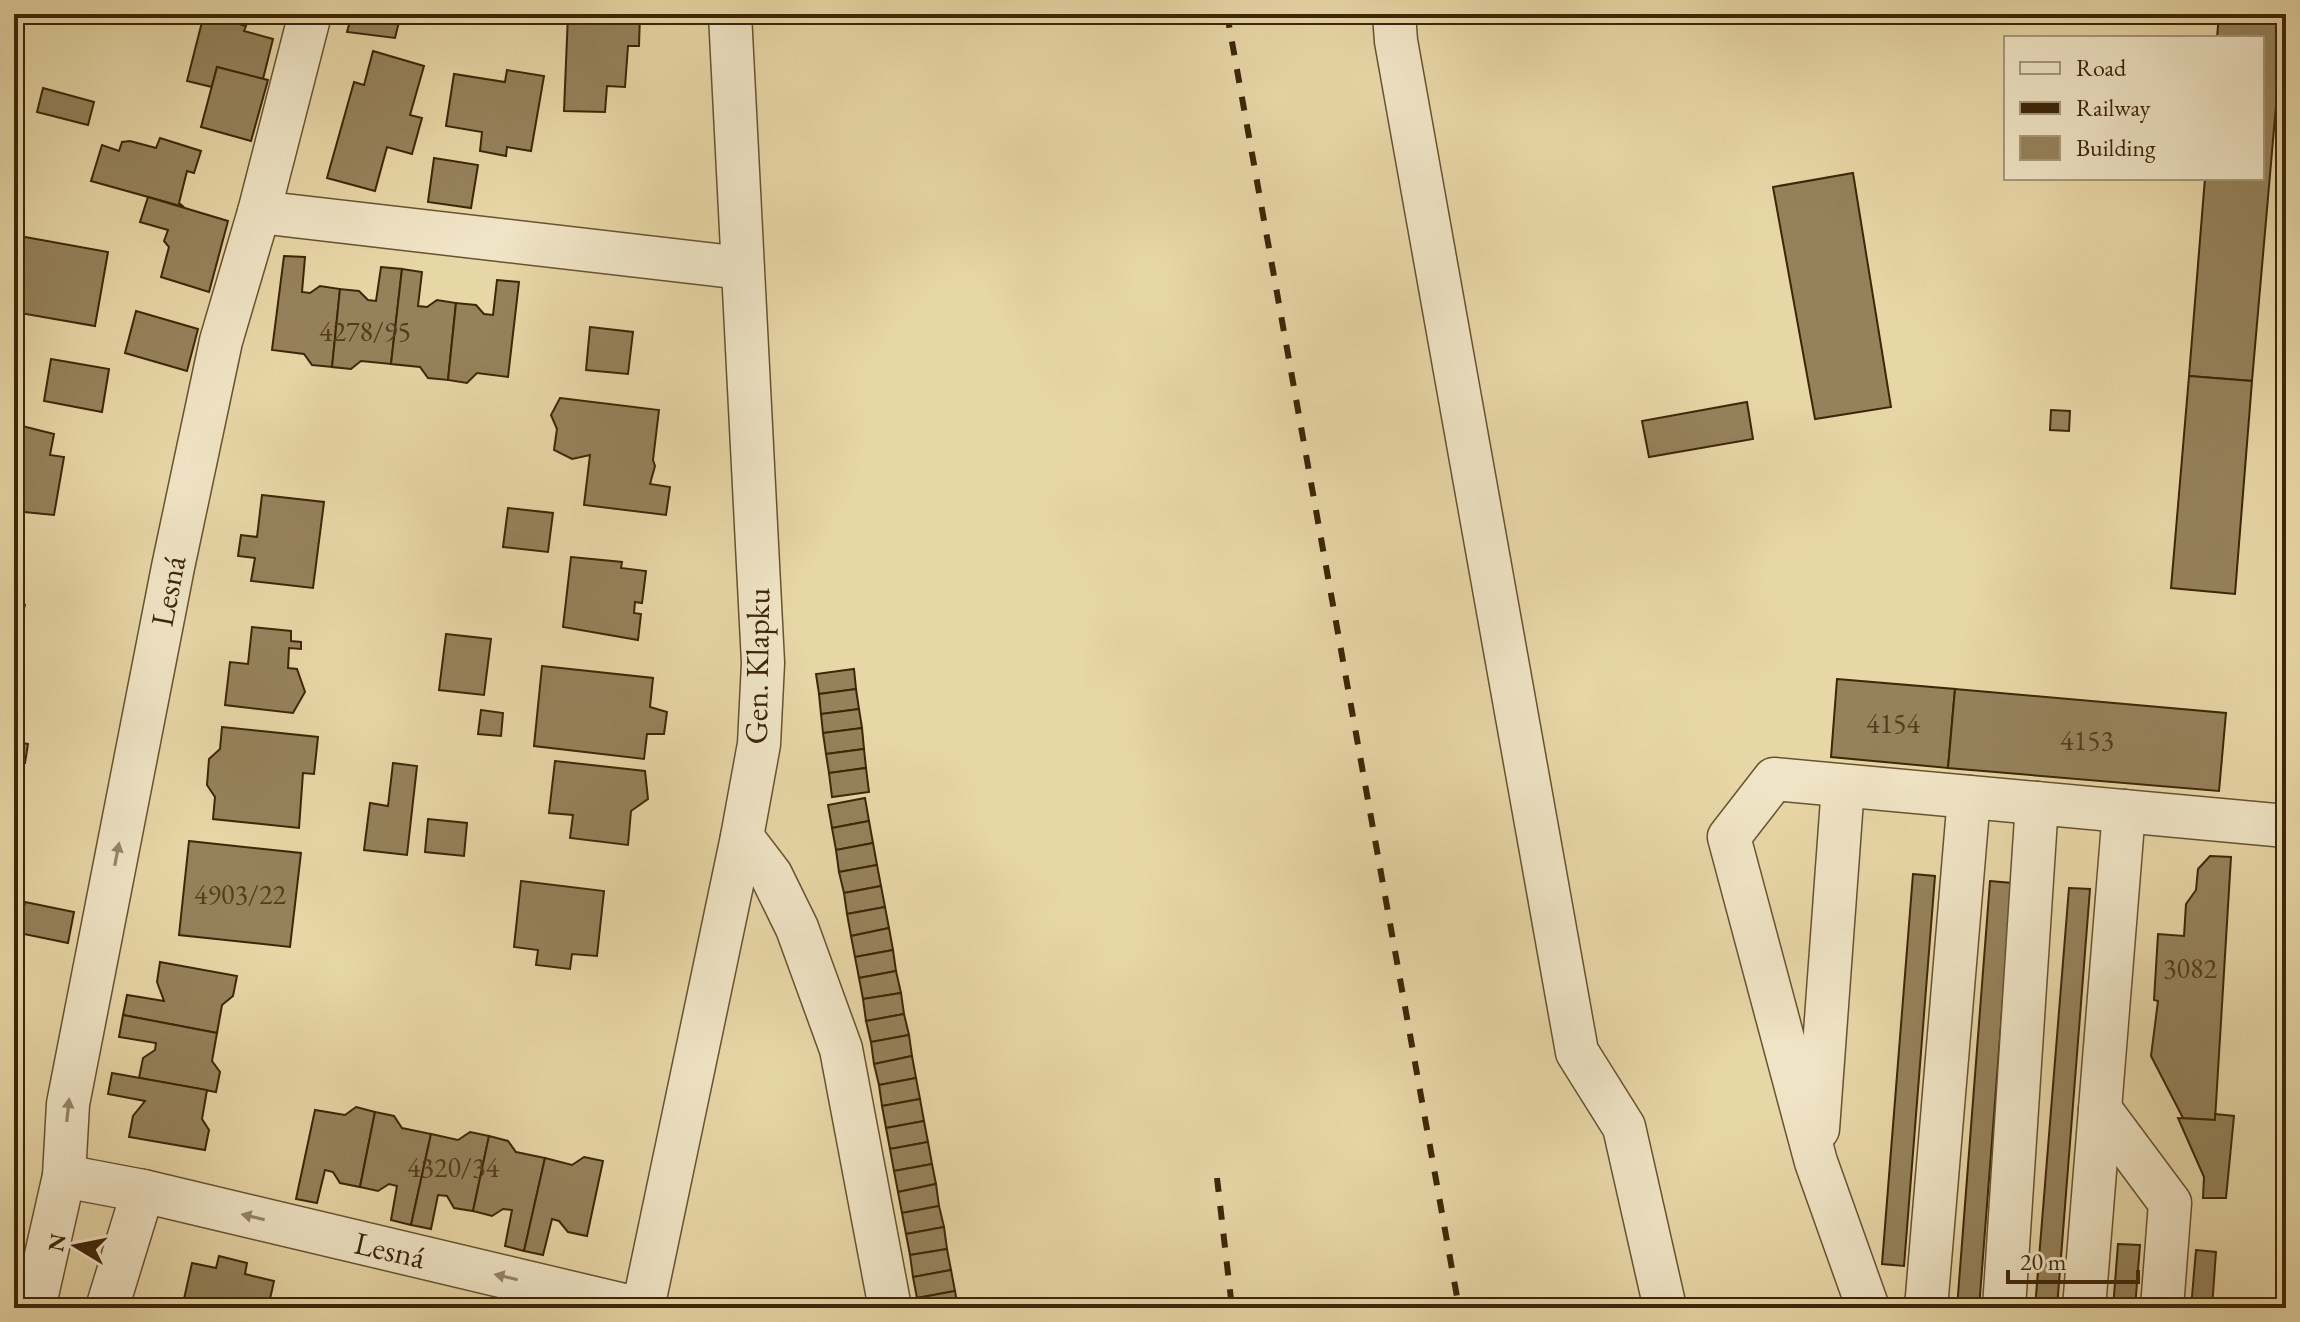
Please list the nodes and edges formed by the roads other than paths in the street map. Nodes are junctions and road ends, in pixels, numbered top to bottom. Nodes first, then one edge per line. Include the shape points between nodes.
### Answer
1 (310, 14) edge
2 (730, 14) edge
3 (1394, 14) edge
4 (259, 212) junction
5 (742, 268) junction
6 (1843, 786) junction
7 (1969, 797) junction
8 (2037, 803) junction
9 (2124, 811) junction
10 (2286, 826) edge
11 (742, 837) junction
12 (2100, 1109) junction
13 (1816, 1162) junction
14 (64, 1176) junction
15 (143, 1191) junction
16 (34, 1308) edge
17 (107, 1308) edge
18 (636, 1308) edge
19 (643, 1308) edge
20 (890, 1308) edge
21 (1665, 1308) edge
22 (1868, 1308) edge
23 (1926, 1308) edge
24 (2004, 1308) edge
25 (2084, 1308) edge
26 (2162, 1308) edge

1 - 4 street, Lesná
2 - 5 street, Gen. Klapku
3 - 21 street via 1577,1052 1624,1127
4 - 5 street
14 -> 4 street, Lesná via 68,1104 173,567 221,341
5 - 11 street, Gen. Klapku via 763,663 759,744
6 - 7 street
6 - 13 street
6 - 13 street via 1774,779 1729,837
7 - 8 street
7 - 23 street
8 - 9 street
8 - 24 street
9 - 10 street
9 - 12 street
11 - 19 street, Gen. Klapku
11 - 20 street via 771,875 797,928 841,1049
12 - 25 street
12 - 26 street via 2170,1203
13 - 22 street
14 - 15 street, Lesná
14 - 16 street, Lesná
15 - 17 street
18 -> 15 street, Lesná

